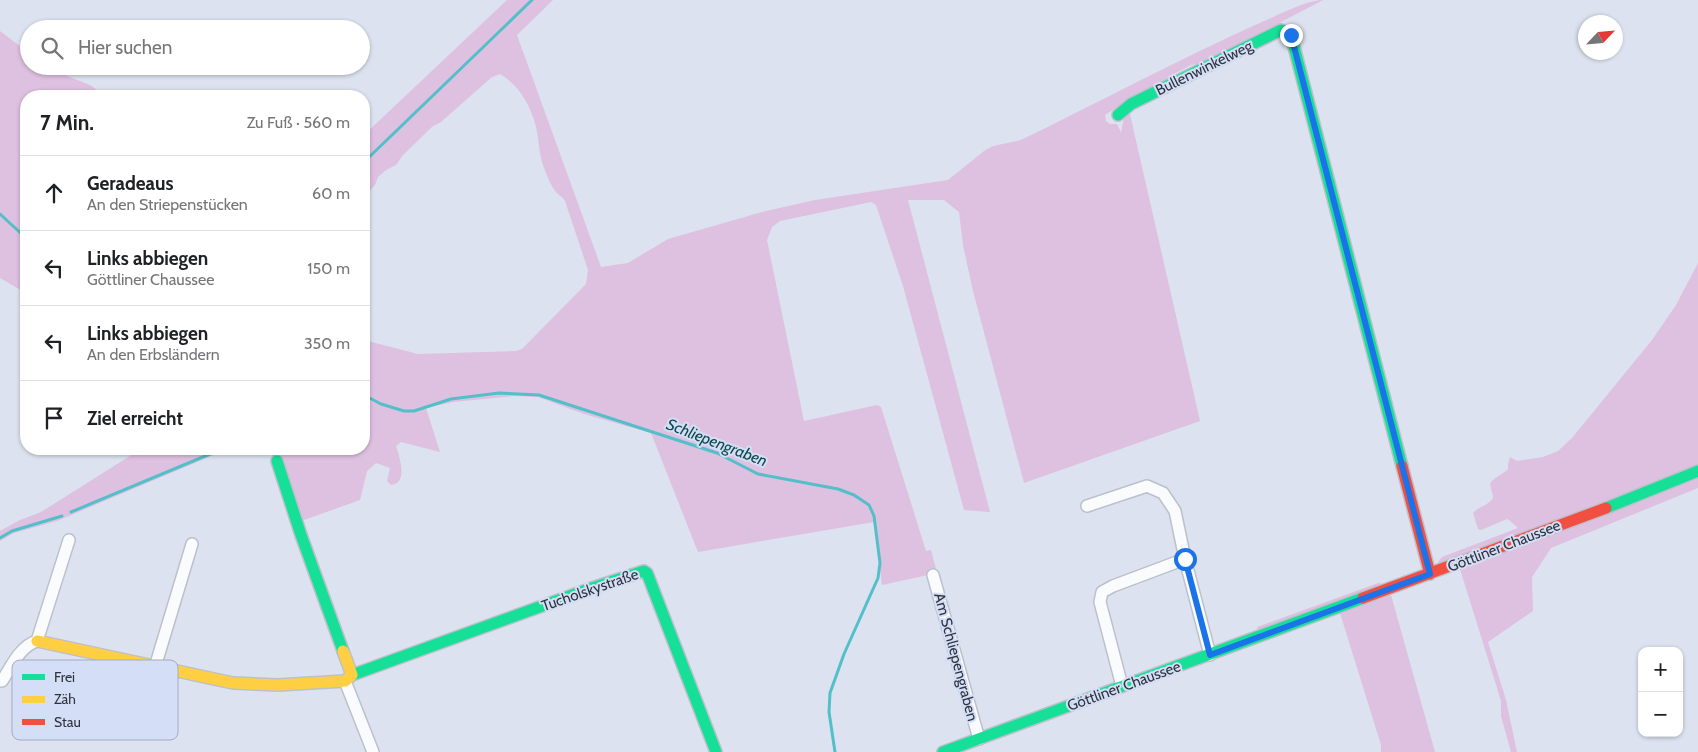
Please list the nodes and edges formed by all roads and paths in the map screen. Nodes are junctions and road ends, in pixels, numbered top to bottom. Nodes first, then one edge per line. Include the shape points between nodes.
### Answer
1 (1118, 115) dead end
2 (277, 461) dead end
3 (1698, 471) edge
4 (1087, 506) dead end
5 (69, 540) dead end
6 (192, 544) dead end
7 (1185, 559) junction
8 (1430, 574) junction
9 (933, 575) dead end
10 (37, 641) junction
11 (1210, 655) junction
12 (16, 660) edge
13 (123, 660) edge
14 (157, 660) edge
15 (12, 666) edge
16 (178, 672) edge
17 (348, 678) junction
18 (2, 681) dead end
19 (1122, 686) junction
20 (979, 739) junction
21 (373, 752) edge
22 (716, 752) edge
23 (943, 752) edge

1 - 8 street, Bullenwinkelweg via 1131,104 1281,30 1291,35
2 - 17 street
3 - 8 street, Göttliner Chaussee
4 - 7 street via 1147,486 1163,493 1175,511
5 - 10 street
6 - 14 street
7 - 11 street
7 - 19 street via 1102,592 1100,602
8 - 11 street, Göttliner Chaussee
9 - 20 street, Am Schliepengraben
10 - 12 street via 29,643
10 - 13 street, Tucholskystraße
11 - 19 street, Göttliner Chaussee
15 - 18 street
16 - 17 street, Tucholskystraße via 278,685
17 - 21 street
17 - 22 street, Tucholskystraße via 644,571
19 - 20 street, Göttliner Chaussee
20 - 23 street, Göttliner Chaussee

